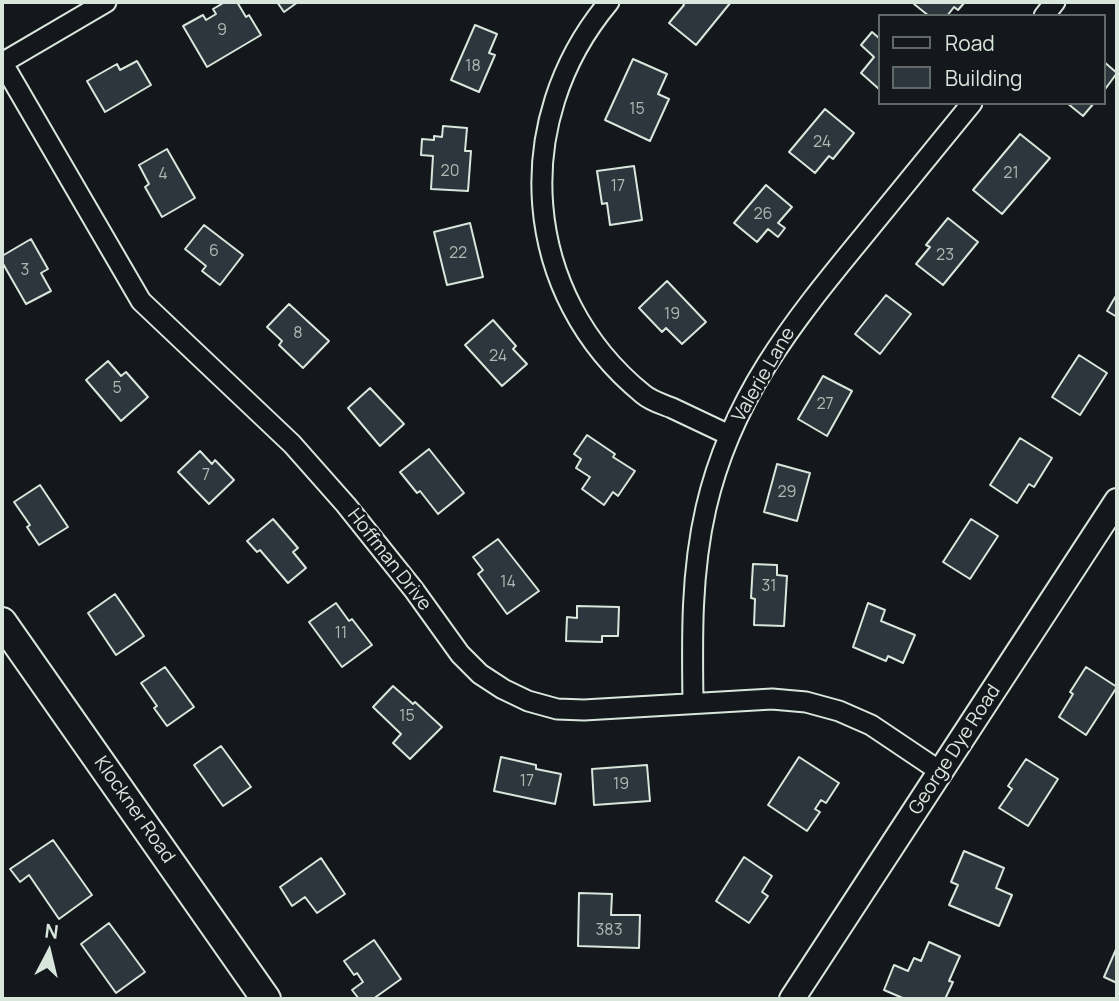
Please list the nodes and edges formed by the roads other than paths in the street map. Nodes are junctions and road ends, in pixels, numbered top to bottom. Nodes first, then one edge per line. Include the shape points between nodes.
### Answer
1 (106, 2) edge
2 (609, 2) edge
3 (2, 62) edge
4 (970, 105) edge
5 (729, 436) junction
6 (1117, 501) edge
7 (2, 622) edge
8 (693, 703) junction
9 (942, 772) junction
10 (266, 999) edge
11 (792, 999) edge

1 - 3 street
2 - 5 street via 575,50 547,125 542,201 557,275 593,342 618,371 646,396
3 - 8 street, Hoffman Drive via 141,300 292,444 480,674 528,701 557,709
4 - 5 street, Valerie Lane via 785,335
5 - 8 street, Valerie Lane via 706,506 696,558
6 - 9 street, George Dye Road
7 - 10 main road, Klockner Road
8 - 9 street, Hoffman Drive via 772,699 839,711 871,725
9 - 11 street, George Dye Road

